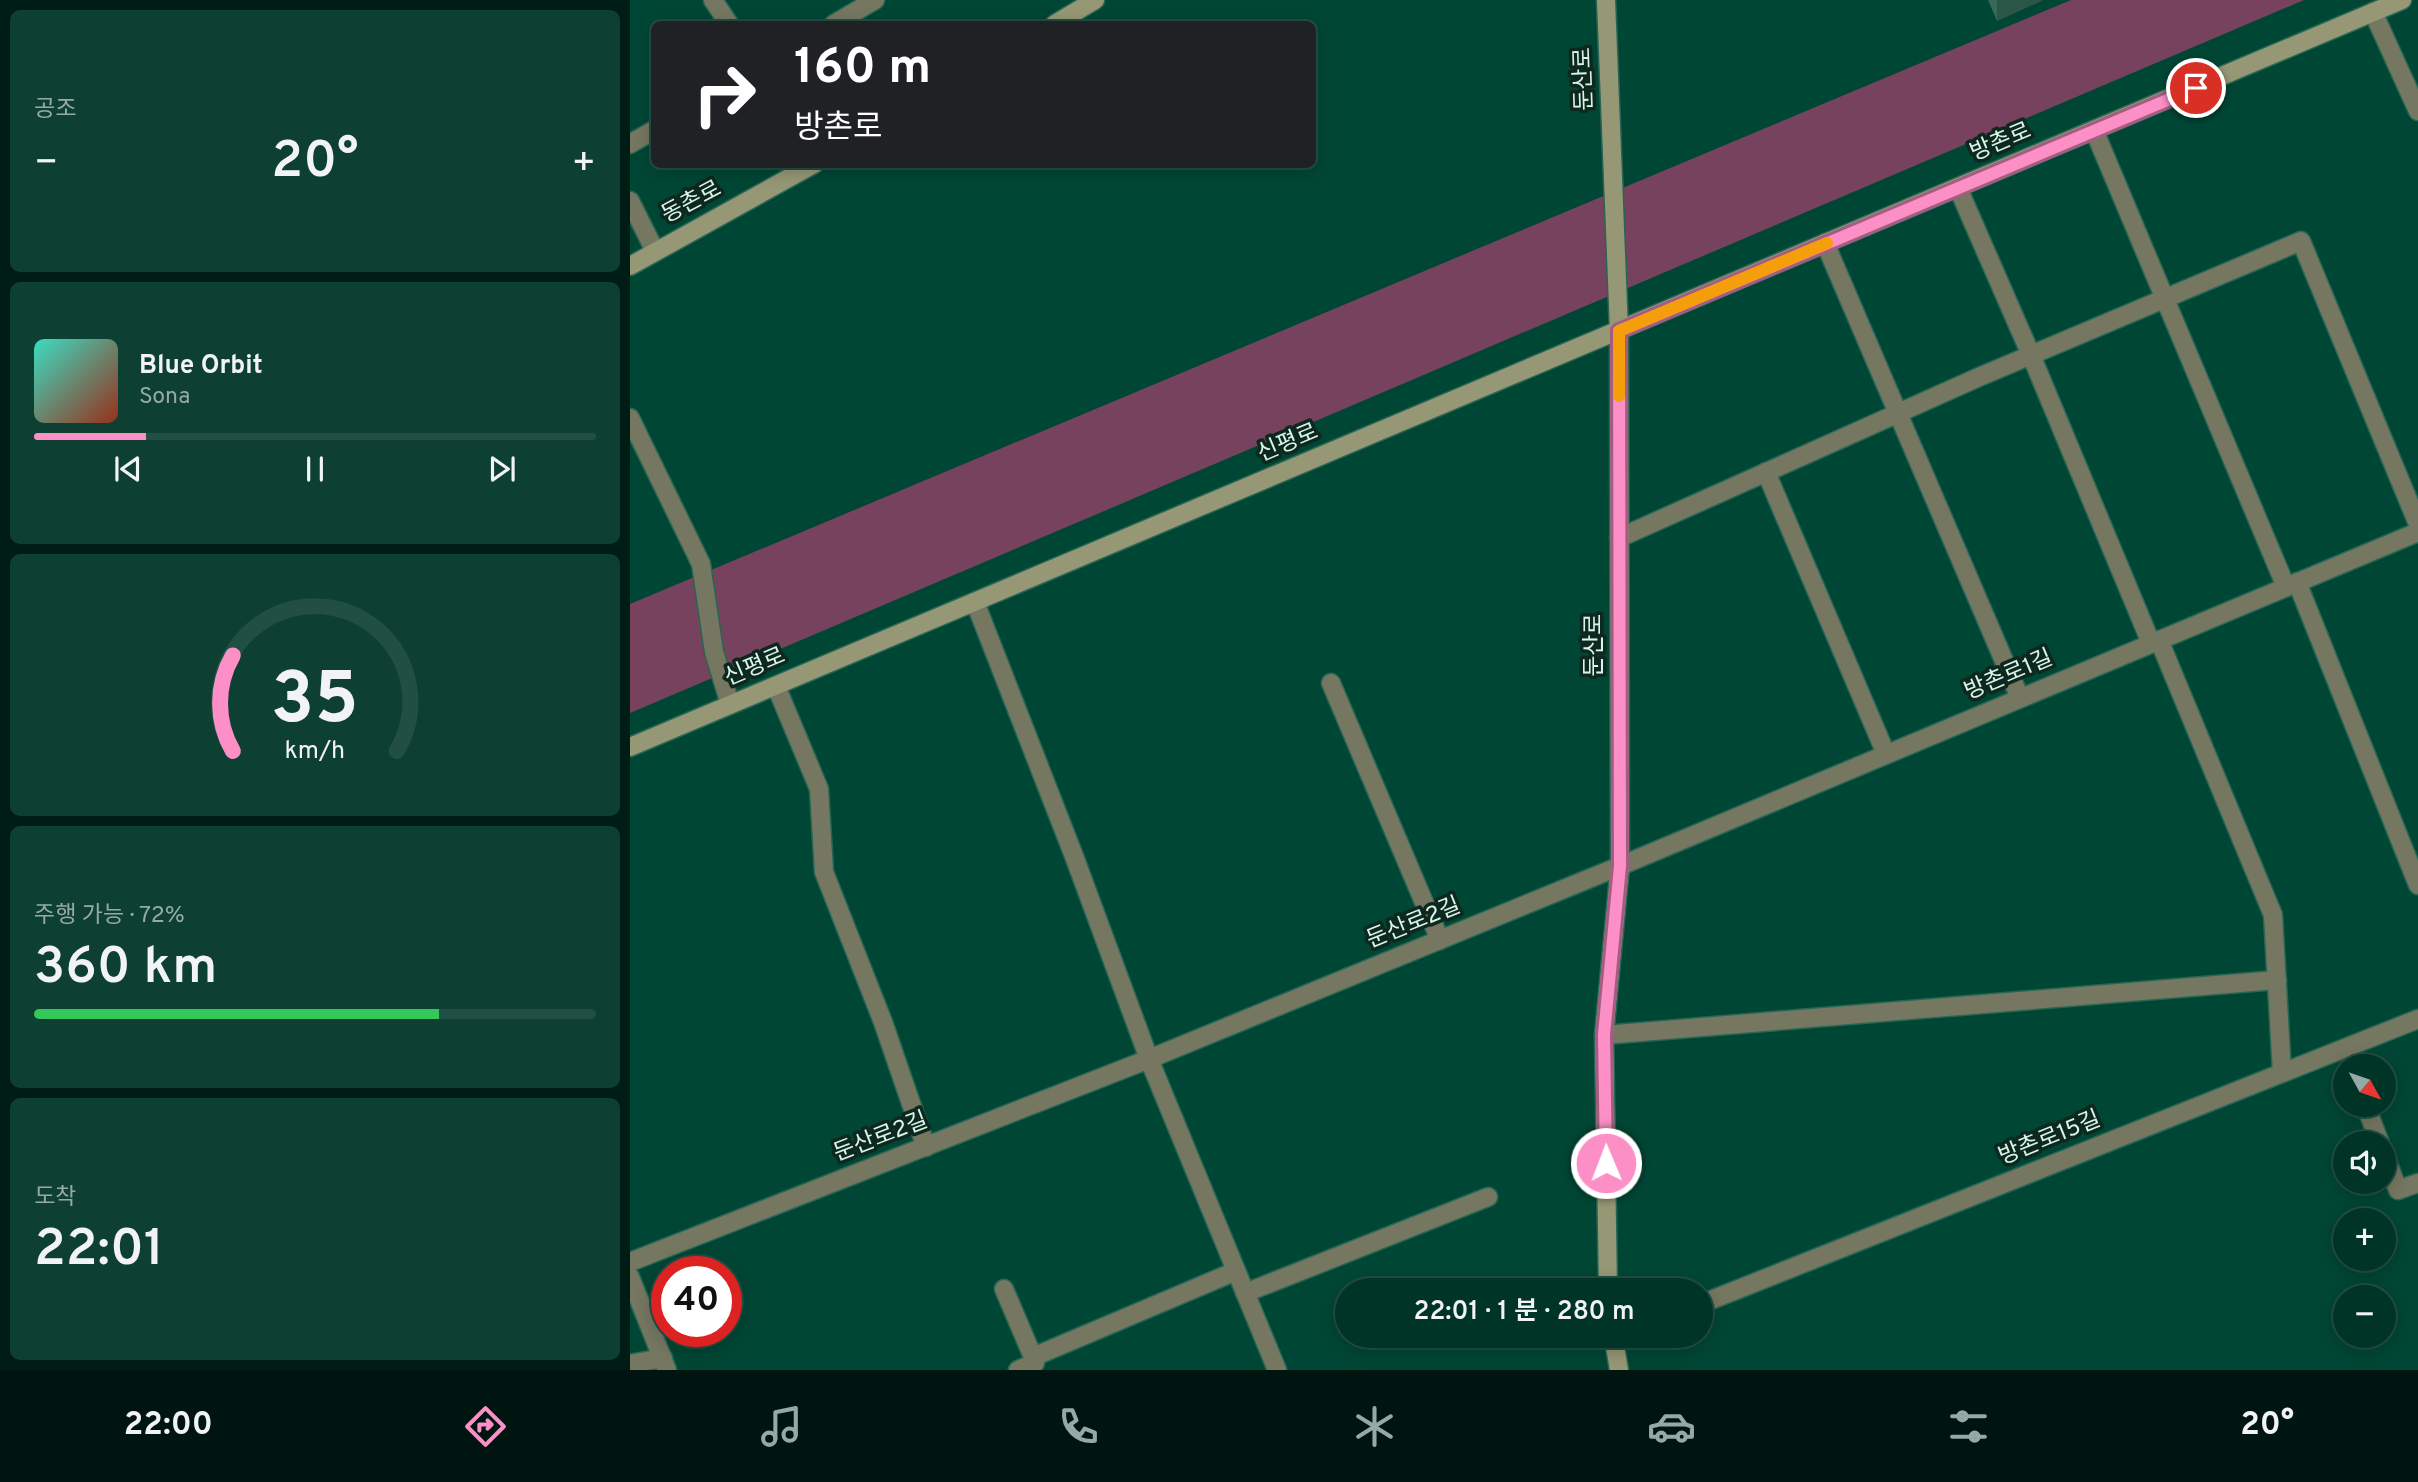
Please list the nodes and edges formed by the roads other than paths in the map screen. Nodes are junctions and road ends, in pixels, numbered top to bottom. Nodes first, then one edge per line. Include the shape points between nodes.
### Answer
1 (713, 0) edge
2 (875, 0) edge
3 (1095, 0) edge
4 (1606, 0) edge
5 (2402, 0) edge
6 (2373, 12) junction
7 (727, 21) edge
8 (839, 21) edge
9 (1060, 21) edge
10 (2418, 111) edge
11 (2094, 130) junction
12 (651, 132) edge
13 (630, 144) edge
14 (807, 168) edge
15 (1958, 188) junction
16 (630, 201) edge
17 (1825, 243) junction
18 (656, 251) junction
19 (630, 266) edge
20 (2165, 298) junction
21 (1619, 331) junction
22 (2031, 355) junction
23 (1899, 413) junction
24 (630, 418) edge
25 (1766, 472) junction
26 (2418, 523) edge
27 (2418, 532) edge
28 (1619, 538) junction
29 (2292, 585) junction
30 (975, 602) junction
31 (2155, 641) junction
32 (1331, 683) dead end
33 (776, 686) junction
34 (2020, 698) junction
35 (730, 704) junction
36 (630, 747) edge
37 (1886, 754) junction
38 (1620, 866) junction
39 (2418, 885) edge
40 (1440, 940) junction
41 (2277, 980) junction
42 (2418, 1018) edge
43 (1604, 1035) junction
44 (2344, 1048) junction
45 (2346, 1054) edge
46 (1149, 1059) junction
47 (2282, 1073) junction
48 (926, 1147) junction
49 (2418, 1183) edge
50 (2396, 1185) edge
51 (1488, 1197) dead end
52 (630, 1262) edge
53 (1236, 1271) junction
54 (630, 1277) edge
55 (1608, 1278) edge
56 (1004, 1289) dead end
57 (1245, 1293) junction
58 (1713, 1299) edge
59 (1618, 1348) edge
60 (630, 1364) edge
61 (665, 1364) edge
62 (1035, 1364) edge
63 (1018, 1370) edge
64 (1277, 1370) edge
65 (1619, 1370) edge

1 - 7 street
2 - 8 street
3 - 9 street
4 - 21 street, 둔산로
5 - 6 street, 방촌로
6 - 10 street
6 - 11 street, 방촌로
11 - 15 street, 방촌로
11 - 20 street
12 - 13 street
14 - 18 street, 동촌로
15 - 17 street, 방촌로
15 - 22 street
16 - 18 street
17 - 21 street, 방촌로
17 - 23 street
18 - 19 street, 동촌로
20 - 22 street
20 - 26 street via 2301,241
20 - 29 street
21 - 28 street, 둔산로
21 - 30 street, 신평로
22 - 23 street
22 - 31 street
23 - 25 street
23 - 34 street
24 - 35 street via 701,564 714,652
25 - 28 street
25 - 37 street
27 - 29 street, 방촌로1길
28 - 38 street, 둔산로
29 - 31 street, 방촌로1길
29 - 39 street
30 - 33 street, 신평로
30 - 46 street
31 - 34 street, 방촌로1길
31 - 41 street via 2273,915
32 - 40 street
33 - 35 street, 신평로
33 - 48 street via 819,789 824,872
34 - 37 street, 방촌로1길
35 - 36 street, 신평로
37 - 38 street, 방촌로1길
38 - 40 street, 둔산로2길
38 - 43 street, 둔산로
40 - 46 street, 둔산로2길
41 - 43 street
41 - 47 street
42 - 44 street, 방촌로15길
43 - 55 street, 둔산로
44 - 45 street
44 - 47 street, 방촌로15길
46 - 48 street, 둔산로2길
46 - 53 street
47 - 58 street, 방촌로15길
48 - 52 street, 둔산로2길
49 - 50 street via 2398,1190
51 - 57 street
53 - 57 street
53 - 62 street
54 - 61 street
56 - 62 street
57 - 64 street
59 - 65 street
60 - 61 street
62 - 63 street

